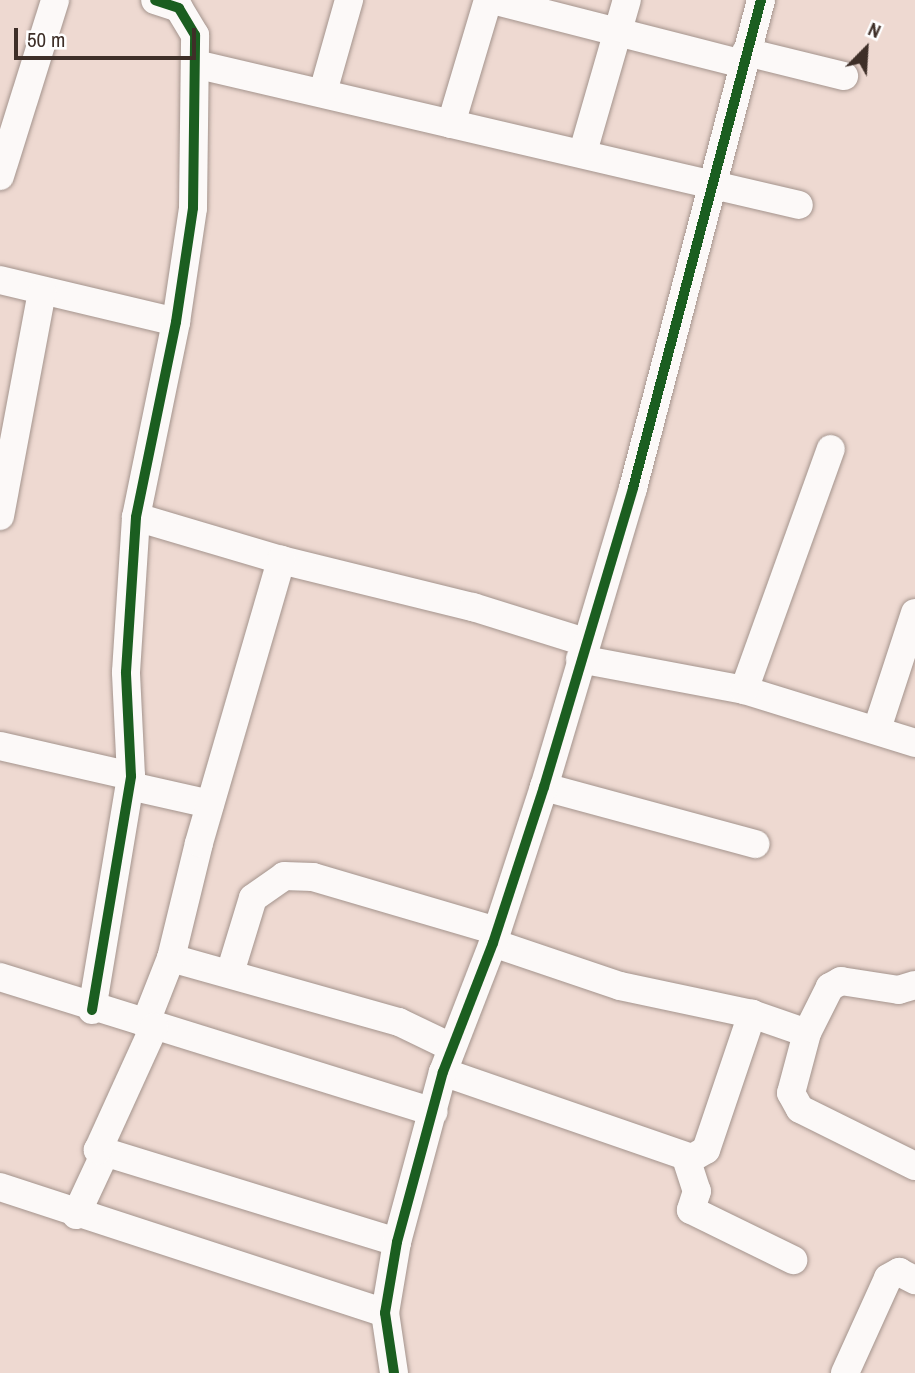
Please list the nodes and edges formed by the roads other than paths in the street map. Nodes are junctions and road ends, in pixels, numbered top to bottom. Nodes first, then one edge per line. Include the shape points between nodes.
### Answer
1 (55, 0) edge
2 (155, 0) edge
3 (349, 0) edge
4 (490, 0) edge
5 (627, 0) edge
6 (761, 0) edge
7 (618, 32) junction
8 (744, 58) junction
9 (195, 64) junction
10 (844, 76) dead end
11 (323, 92) junction
12 (451, 124) junction
13 (583, 152) junction
14 (0, 176) edge
15 (710, 183) junction
16 (799, 205) dead end
17 (0, 280) edge
18 (42, 292) junction
19 (176, 322) junction
20 (831, 449) dead end
21 (0, 516) edge
22 (136, 517) junction
23 (281, 560) junction
24 (915, 613) edge
25 (582, 650) junction
26 (744, 690) junction
27 (877, 729) junction
28 (915, 744) edge
29 (1, 753) edge
30 (131, 781) junction
31 (544, 787) junction
32 (210, 804) junction
33 (755, 844) dead end
34 (495, 937) junction
35 (171, 958) junction
36 (229, 973) junction
37 (0, 978) edge
38 (915, 985) edge
39 (92, 1010) junction
40 (752, 1014) junction
41 (149, 1025) junction
42 (807, 1033) junction
43 (447, 1059) junction
44 (433, 1112) junction
45 (98, 1150) junction
46 (686, 1158) junction
47 (915, 1166) edge
48 (0, 1187) edge
49 (76, 1215) junction
50 (397, 1242) junction
51 (793, 1260) dead end
52 (915, 1280) edge
53 (385, 1313) junction
54 (394, 1373) edge
55 (845, 1373) edge

1 - 14 street
2 - 9 street via 188,16 195,36
3 - 11 street
4 - 7 street
4 - 12 street
5 - 7 street
6 - 8 street
7 - 8 street
7 - 13 street
8 - 10 street
8 - 15 street
9 - 11 street
9 - 19 street via 193,208
11 - 12 street
12 - 13 street
13 - 15 street
15 - 16 street
15 - 25 street via 633,488
17 - 18 street
18 - 19 street
18 - 21 street
19 - 22 street
20 - 26 street
22 - 23 street
22 - 30 street via 126,672
23 - 25 street via 473,607
23 - 32 street
24 - 27 street
25 - 26 street
25 - 31 street
26 - 27 street
27 - 28 street
29 - 30 street
30 - 32 street
30 - 39 street
31 - 33 street
31 - 34 street
32 - 35 street
34 - 36 street via 313,877 284,876 253,898
34 - 40 street via 620,986
34 - 43 street
35 - 36 street
35 - 41 street
36 - 43 street via 399,1022
37 - 39 street
38 - 42 street via 899,990 850,981 835,983
39 - 41 street
40 - 42 street
40 - 46 street via 706,1150 698,1157
41 - 44 street
41 - 45 street
42 - 47 street via 792,1102
43 - 44 street
43 - 46 street
44 - 50 street
45 - 49 street via 103,1157
45 - 50 street
46 - 51 street via 697,1191 691,1210
48 - 49 street
49 - 53 street
50 - 53 street
52 - 55 street via 899,1272 888,1278
53 - 54 street

